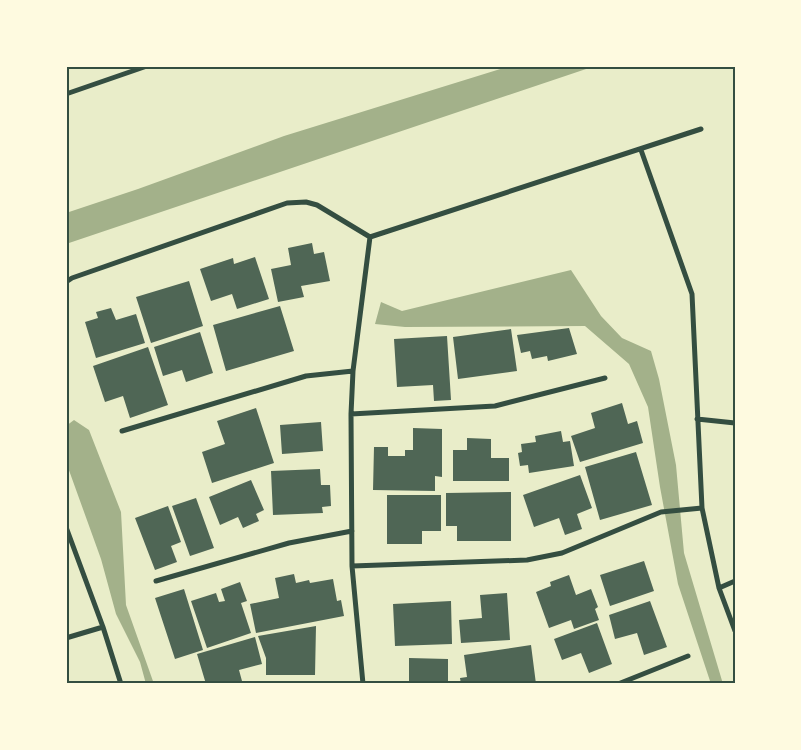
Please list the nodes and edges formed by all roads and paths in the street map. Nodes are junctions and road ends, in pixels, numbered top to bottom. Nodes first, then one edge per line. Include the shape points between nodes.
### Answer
1 (147, 66) edge
2 (66, 94) edge
3 (701, 129) dead end
4 (641, 150) junction
5 (370, 237) junction
6 (66, 282) edge
7 (353, 371) junction
8 (605, 378) dead end
9 (351, 414) junction
10 (697, 418) junction
11 (735, 423) edge
12 (122, 431) dead end
13 (702, 508) junction
14 (66, 527) edge
15 (352, 531) junction
16 (352, 566) junction
17 (156, 580) dead end
18 (735, 581) edge
19 (719, 588) junction
20 (103, 627) junction
21 (735, 631) edge
22 (66, 638) edge
23 (688, 656) dead end
24 (121, 684) edge
25 (363, 684) edge
26 (618, 684) edge

1 - 2 street
3 - 4 street
4 - 5 street
4 - 10 street via 692,294
5 - 6 street via 317,205 287,203
5 - 7 street
7 - 9 street
7 - 12 street via 306,376
8 - 9 street via 495,406
9 - 15 street
10 - 11 street
10 - 13 street
13 - 16 street via 660,512 562,553 527,560
13 - 19 street
14 - 20 street
15 - 16 street
15 - 17 street via 289,543
16 - 25 street
18 - 19 street
19 - 21 street
20 - 22 street
20 - 24 street
23 - 26 street

